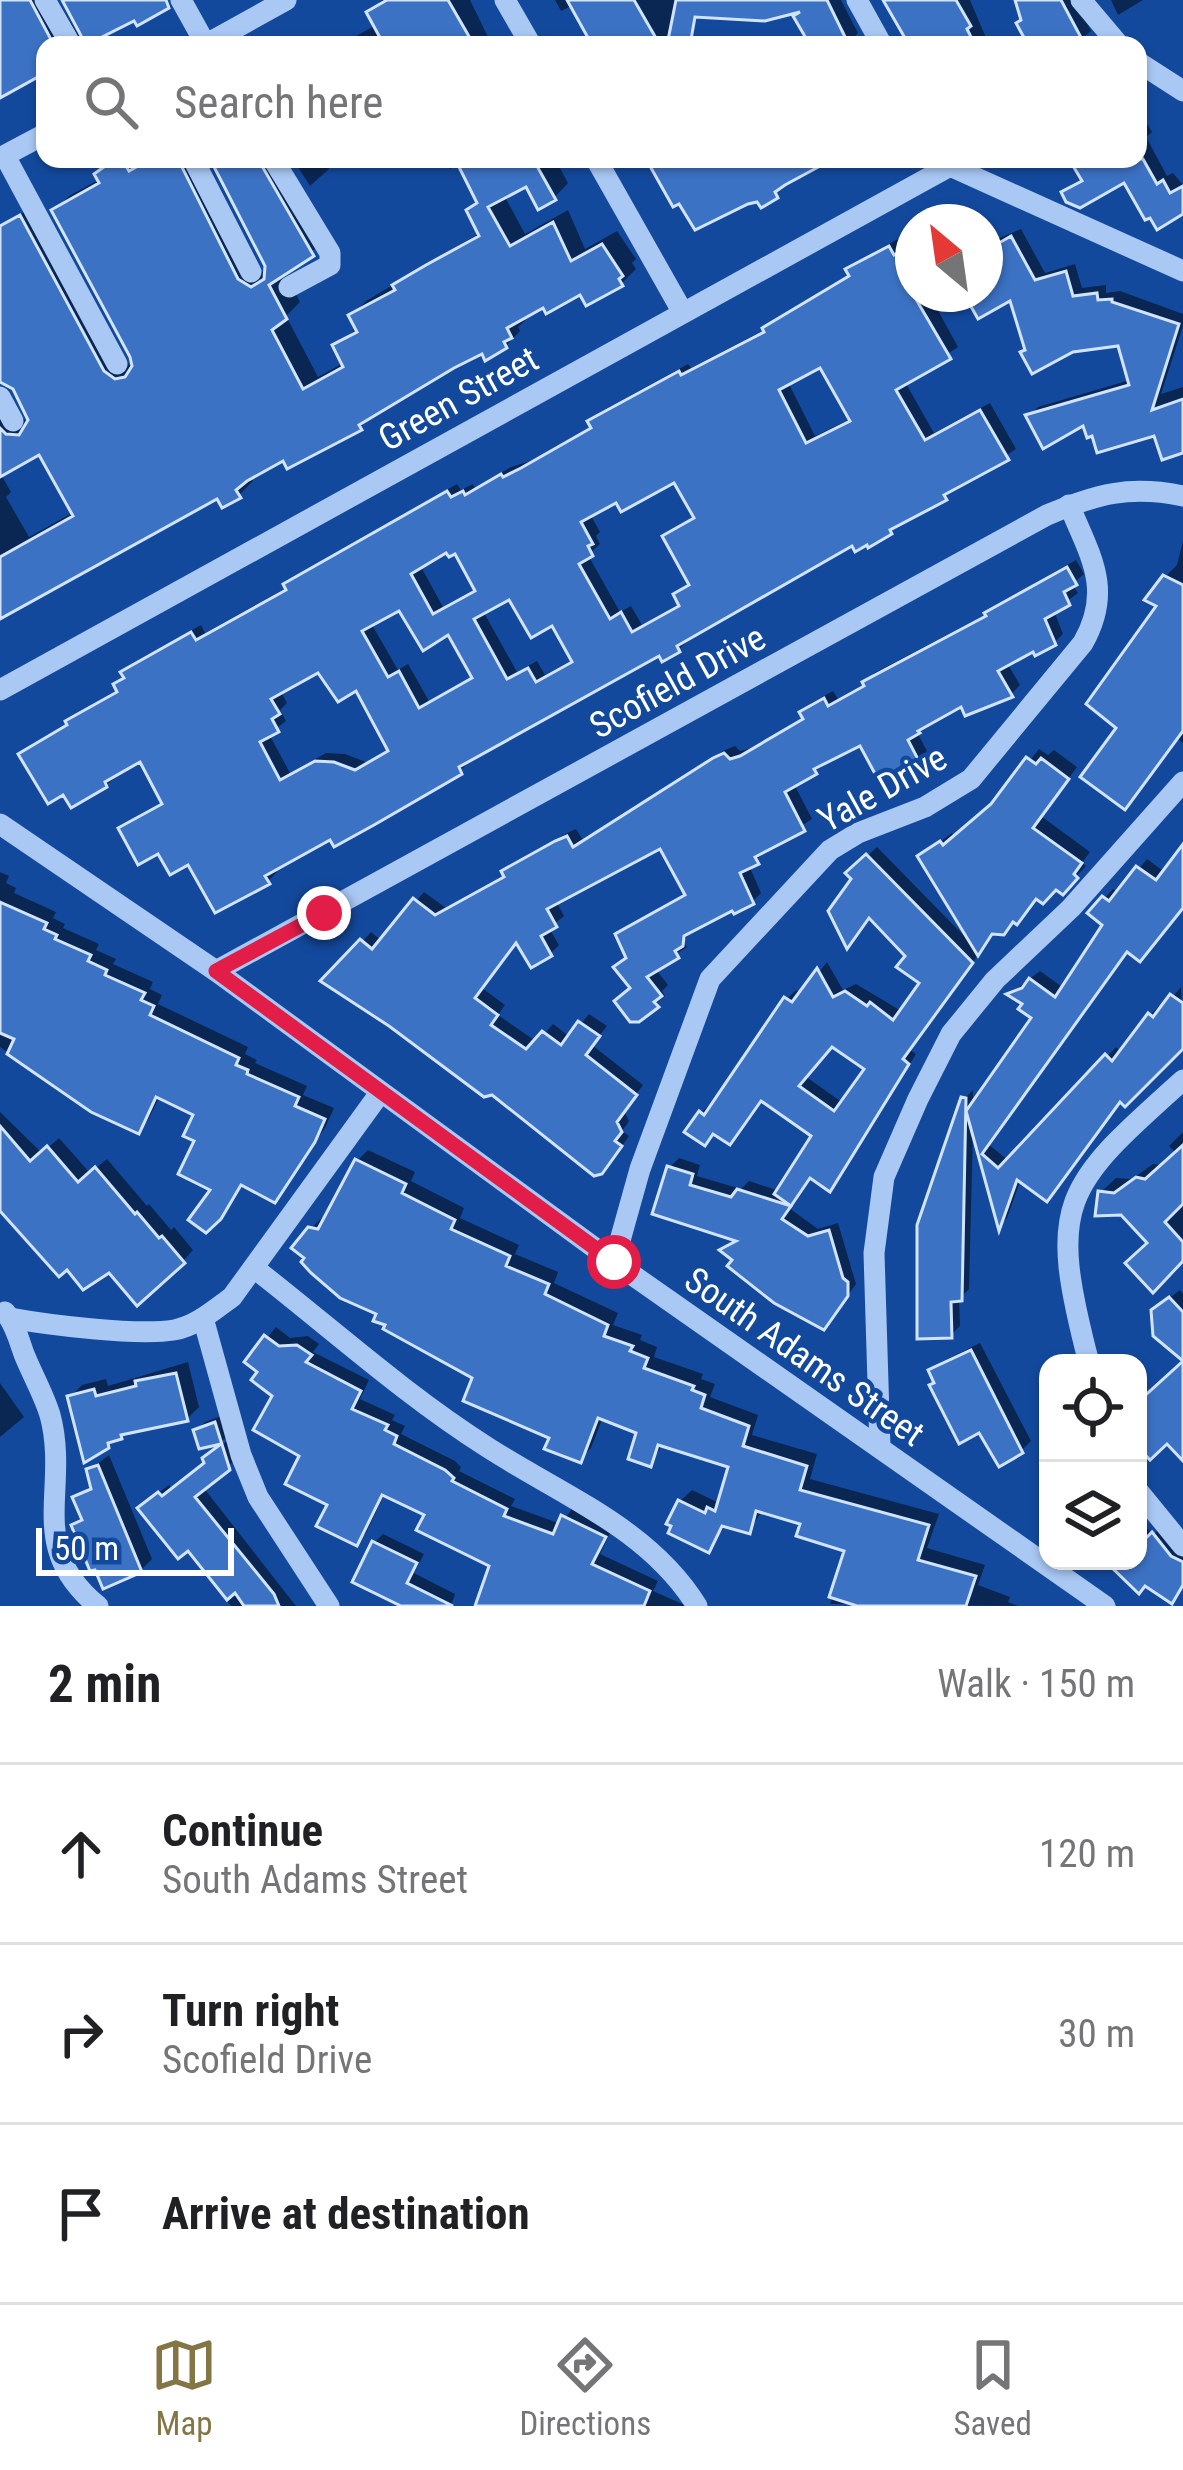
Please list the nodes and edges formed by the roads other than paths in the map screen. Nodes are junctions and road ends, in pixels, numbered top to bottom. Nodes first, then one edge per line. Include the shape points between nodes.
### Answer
1 (45, 0) edge
2 (181, 0) edge
3 (286, 0) edge
4 (505, 0) edge
5 (856, 0) edge
6 (1082, 0) edge
7 (66, 36) edge
8 (201, 36) edge
9 (222, 36) edge
10 (526, 36) edge
11 (877, 36) edge
12 (1112, 36) edge
13 (1147, 68) edge
14 (1183, 91) edge
15 (36, 139) edge
16 (2, 157) edge
17 (198, 168) edge
18 (278, 168) edge
19 (601, 168) edge
20 (939, 168) edge
21 (959, 168) edge
22 (1183, 271) edge
23 (251, 272) dead end
24 (289, 287) dead end
25 (682, 311) junction
26 (117, 364) dead end
27 (0, 397) edge
28 (13, 421) dead end
29 (1183, 496) edge
30 (1069, 505) junction
31 (0, 690) edge
32 (1183, 782) edge
33 (0, 824) edge
34 (216, 971) junction
35 (1183, 1081) edge
36 (380, 1094) junction
37 (614, 1262) junction
38 (254, 1268) junction
39 (5, 1313) edge
40 (203, 1318) junction
41 (1087, 1354) edge
42 (880, 1448) junction
43 (1147, 1502) edge
44 (1183, 1546) edge
45 (98, 1606) edge
46 (329, 1606) edge
47 (697, 1606) edge
48 (1105, 1606) edge

1 - 7 street
2 - 8 street
3 - 9 street
4 - 10 street
5 - 11 street
6 - 12 street
13 - 14 street
15 - 16 street
16 - 26 street
17 - 23 street
18 - 24 street via 330,253 331,265
19 - 25 street
20 - 25 street, Green Street
21 - 22 street
25 - 31 street, Green Street
27 - 28 street
29 - 30 street, Scofield Drive via 1123,491
30 - 34 street, Scofield Drive
30 - 37 street, Yale Drive via 1101,595 1083,644 971,779 830,850 710,979
32 - 42 street via 995,980 951,1034 919,1099 884,1177 874,1253
33 - 34 street, South Adams Street
34 - 36 street, South Adams Street
35 - 41 street via 1107,1148 1073,1205 1065,1241
36 - 37 street, South Adams Street
36 - 38 street
37 - 42 street, South Adams Street
38 - 40 street
38 - 47 street via 485,1446 636,1538
39 - 40 street via 148,1331
39 - 45 street via 50,1416 59,1557 73,1586
40 - 46 street via 258,1497
42 - 48 street, South Adams Street
43 - 44 street

